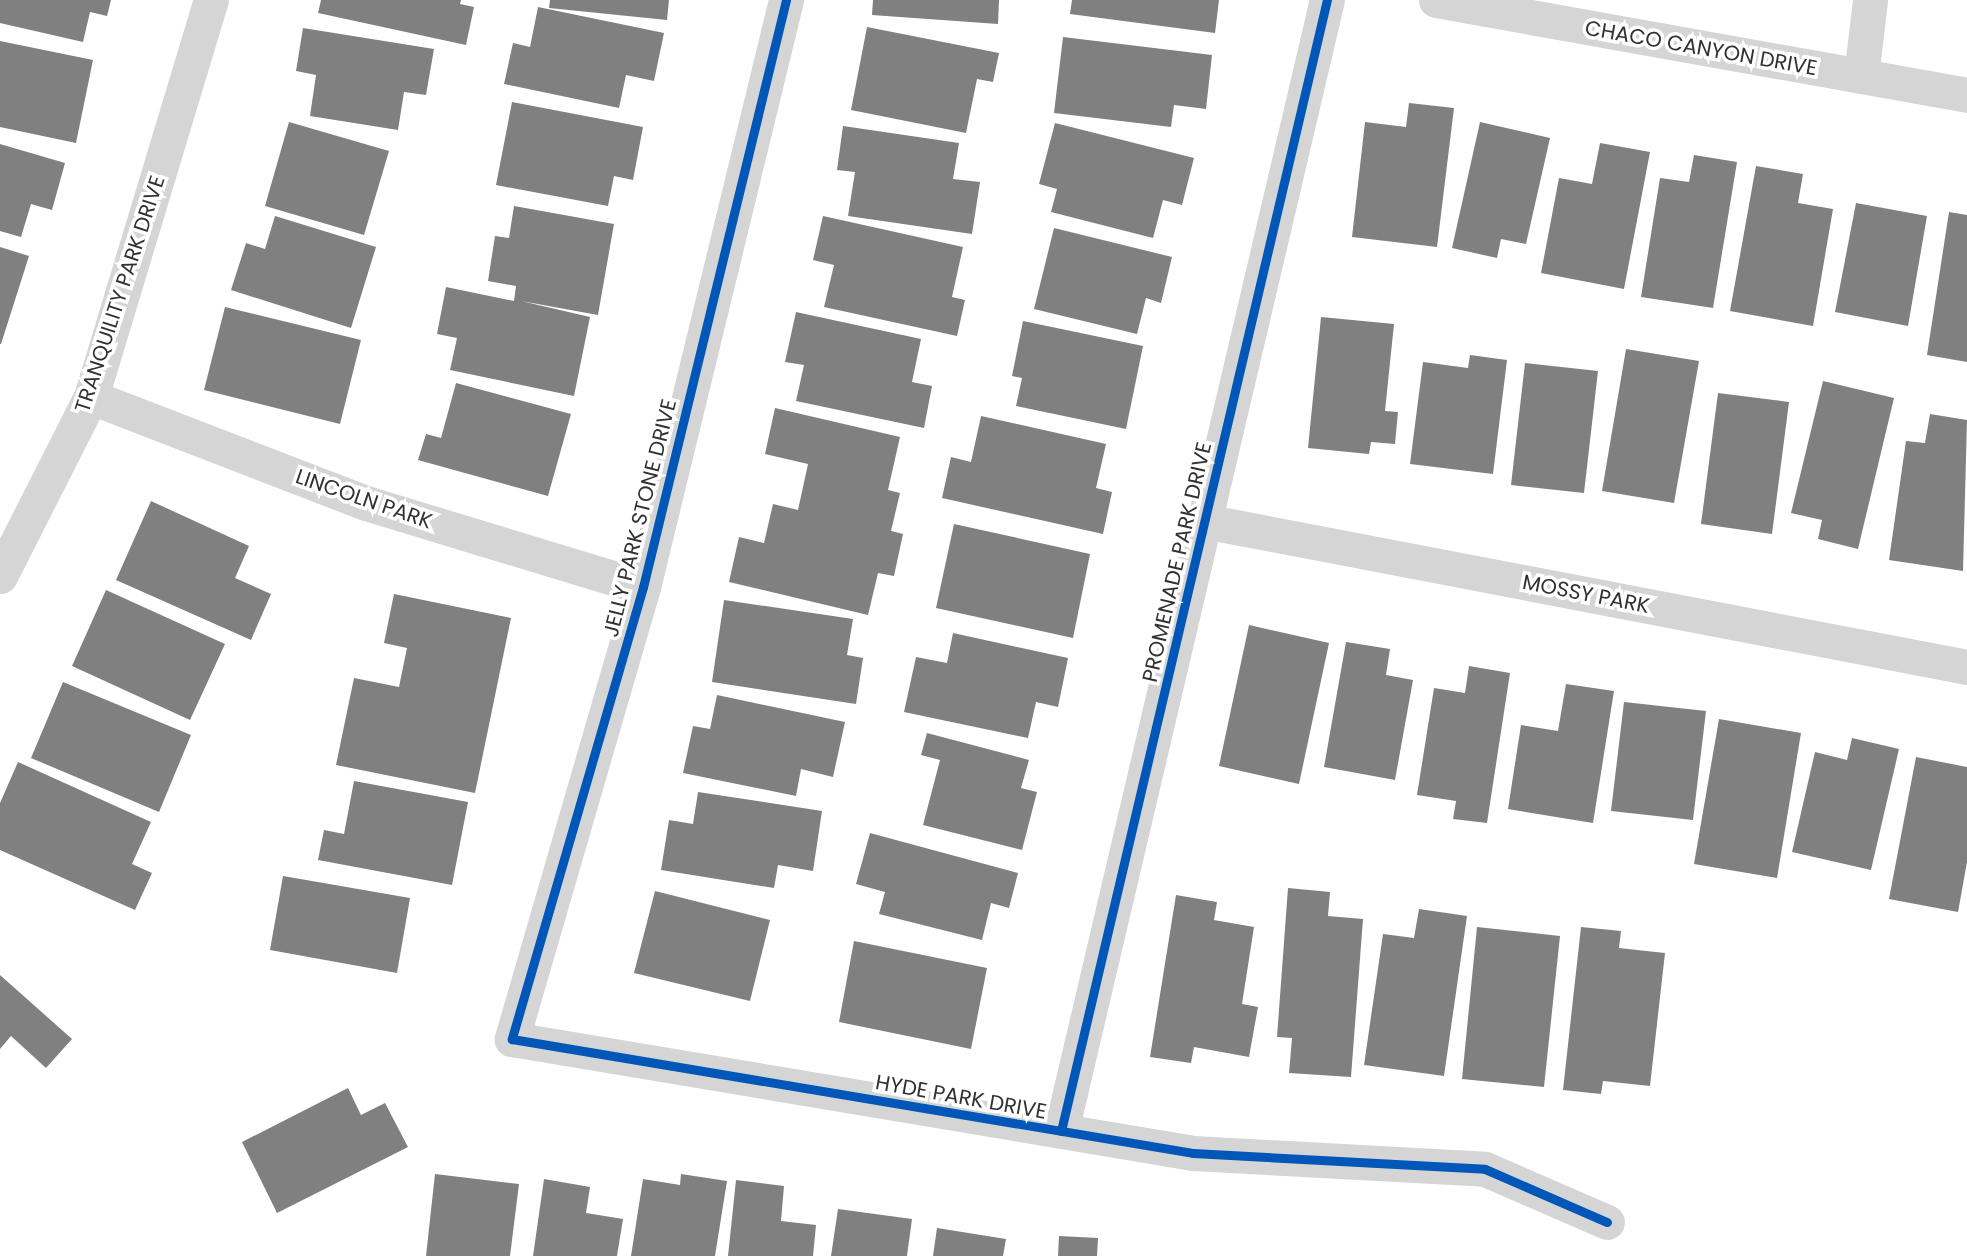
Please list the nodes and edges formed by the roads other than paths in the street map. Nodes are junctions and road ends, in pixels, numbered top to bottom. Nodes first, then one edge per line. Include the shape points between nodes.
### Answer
1 (211, 0) edge
2 (786, 0) edge
3 (1327, 0) edge
4 (1436, 0) edge
5 (1870, 0) edge
6 (1861, 76) junction
7 (1967, 95) edge
8 (92, 397) junction
9 (1204, 521) junction
10 (0, 576) edge
11 (643, 587) junction
12 (1967, 667) edge
13 (512, 1039) joint
14 (1061, 1131) junction
15 (1607, 1222) dead end

1 - 8 street, TRANQUILITY PARK DRIVE
2 - 11 street, JELLY PARK STONE DRIVE
3 - 9 street, PROMENADE PARK DRIVE
4 - 6 street, CHACO CANYON DRIVE
5 - 6 street
6 - 7 street, CHACO CANYON DRIVE
8 - 10 street, TRANQUILITY PARK DRIVE
8 - 11 street, LINCOLN PARK via 366,503
9 - 12 street, MOSSY PARK
9 - 14 street, PROMENADE PARK DRIVE
11 - 13 street, JELLY PARK STONE DRIVE
13 - 14 street, HYDE PARK DRIVE
14 - 15 street, HYDE PARK DRIVE via 1193,1153 1485,1169

